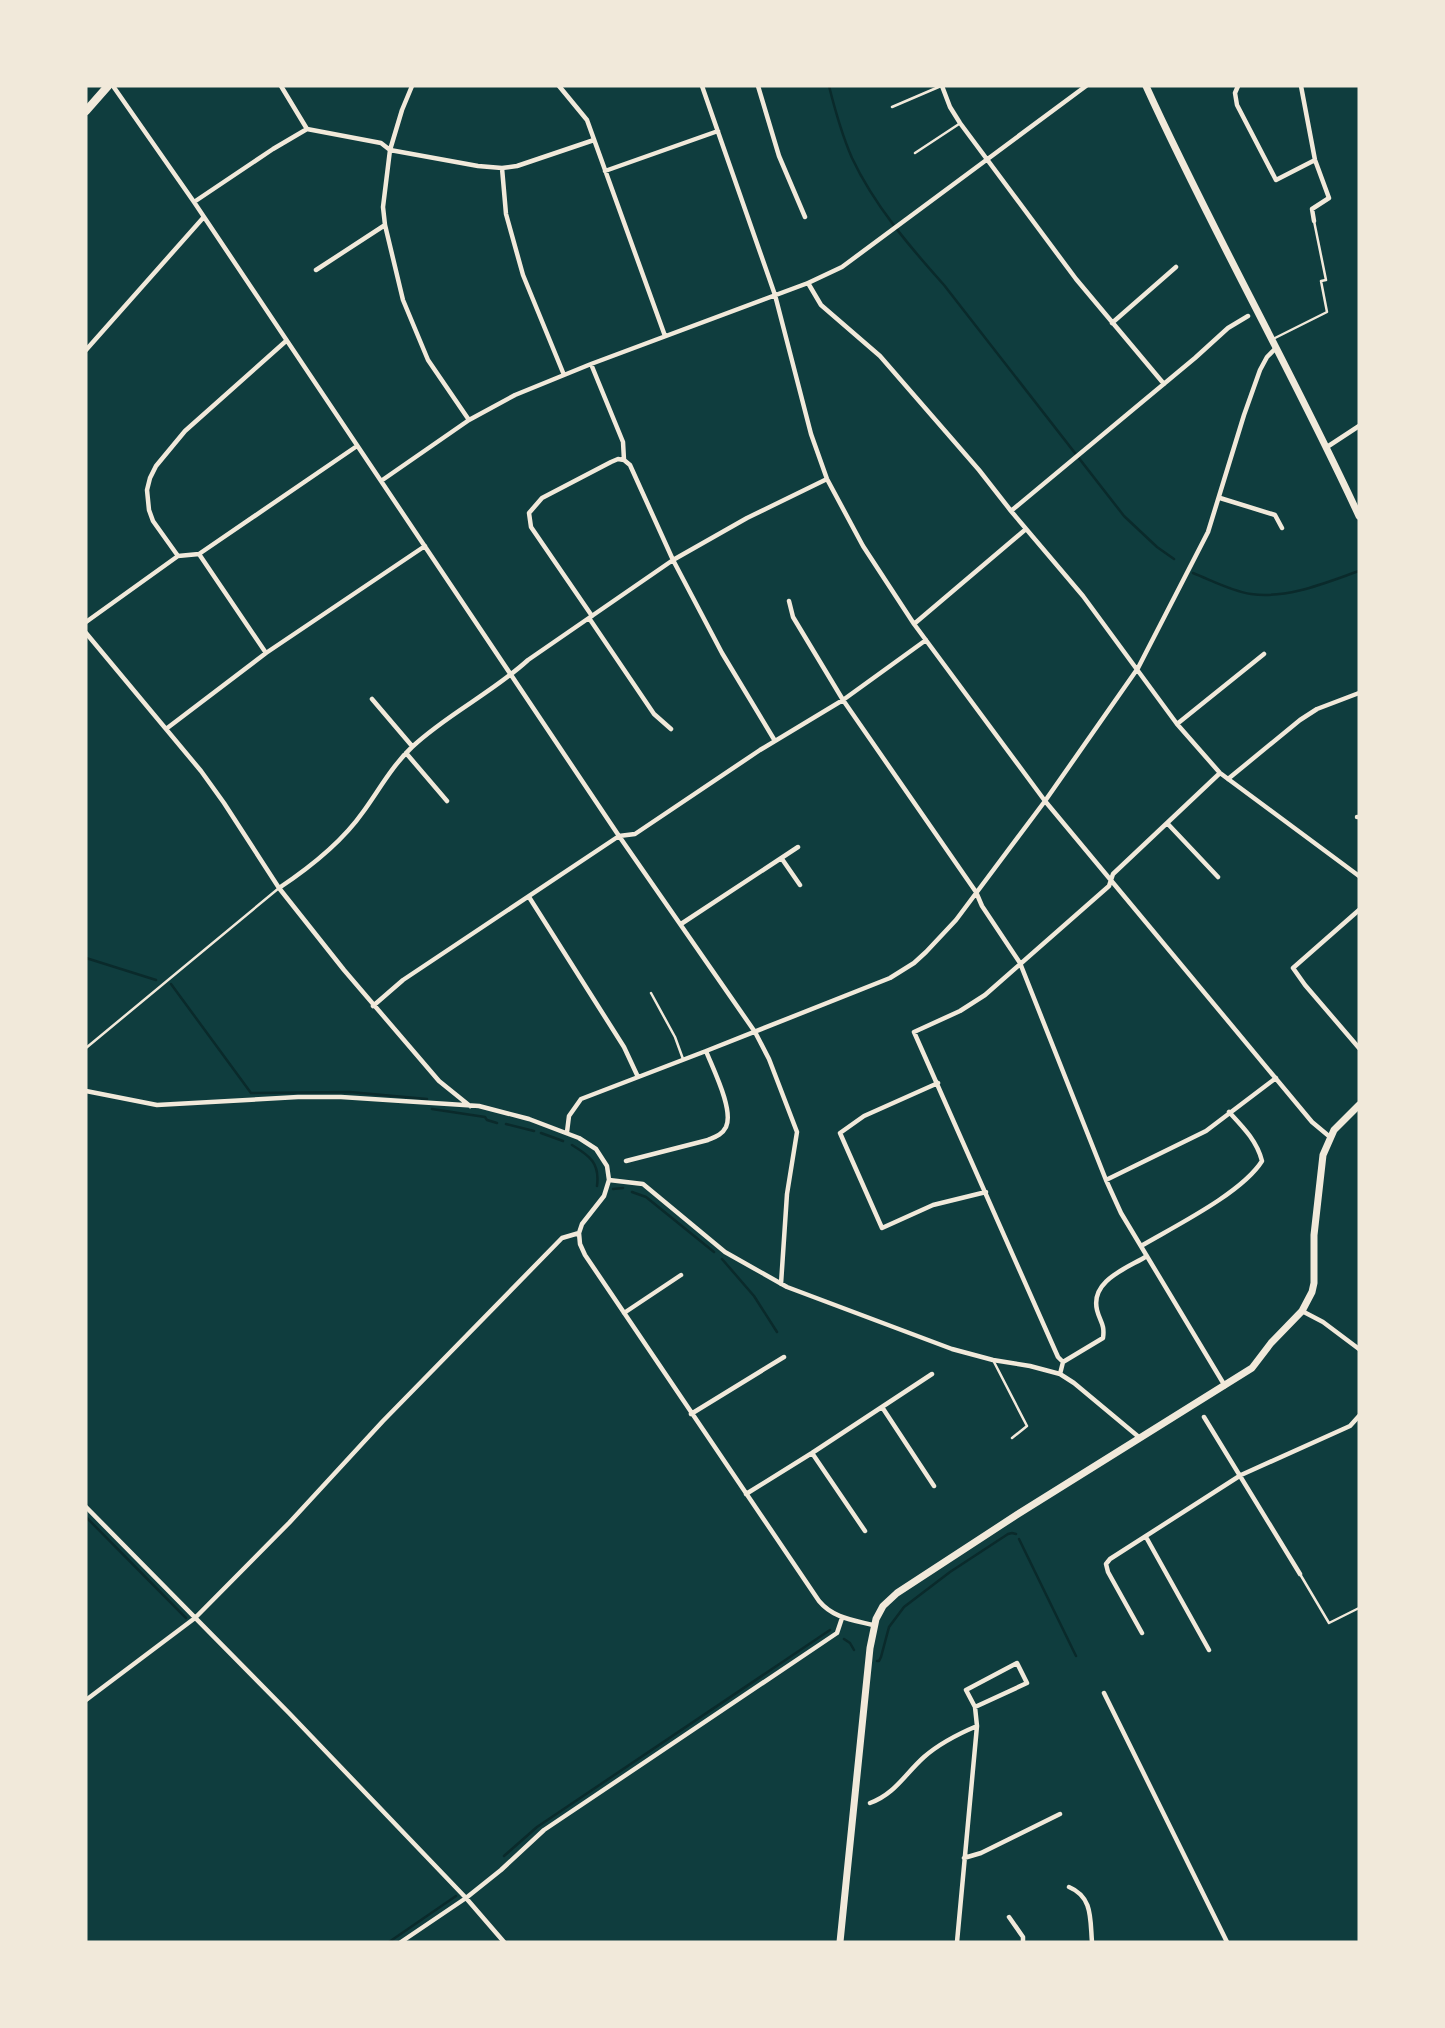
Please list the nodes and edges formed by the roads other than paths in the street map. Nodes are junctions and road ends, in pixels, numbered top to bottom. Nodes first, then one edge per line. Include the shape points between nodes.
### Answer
1 (111, 86) edge
2 (281, 86) edge
3 (412, 86) edge
4 (559, 86) edge
5 (702, 86) edge
6 (758, 86) edge
7 (942, 86) edge
8 (1086, 86) edge
9 (1146, 86) edge
10 (1238, 86) edge
11 (1301, 86) edge
12 (892, 107) dead end
13 (86, 111) edge
14 (960, 123) junction
15 (307, 129) junction
16 (718, 131) junction
17 (594, 140) junction
18 (390, 150) junction
19 (915, 153) dead end
20 (988, 160) junction
21 (1315, 160) junction
22 (502, 168) junction
23 (605, 171) junction
24 (194, 202) junction
25 (804, 217) dead end
26 (203, 218) junction
27 (1314, 221) joint
28 (385, 225) junction
29 (1176, 267) dead end
30 (316, 270) dead end
31 (808, 283) junction
32 (775, 295) junction
33 (1248, 316) dead end
34 (1112, 323) junction
35 (664, 336) junction
36 (1272, 340) junction
37 (286, 341) junction
38 (1276, 348) junction
39 (86, 350) edge
40 (591, 363) junction
41 (564, 375) junction
42 (1164, 384) junction
43 (469, 420) junction
44 (1359, 426) edge
45 (358, 446) junction
46 (1327, 447) junction
47 (624, 460) junction
48 (827, 479) junction
49 (381, 481) junction
50 (1220, 498) junction
51 (1011, 511) junction
52 (1359, 516) edge
53 (1026, 528) junction
54 (1282, 528) dead end
55 (425, 546) junction
56 (199, 554) junction
57 (178, 556) junction
58 (673, 560) junction
59 (789, 601) dead end
60 (591, 617) junction
61 (86, 622) edge
62 (914, 624) junction
63 (86, 633) edge
64 (926, 640) junction
65 (266, 653) junction
66 (1264, 654) dead end
67 (1138, 668) junction
68 (511, 676) junction
69 (1359, 693) edge
70 (372, 699) dead end
71 (843, 700) junction
72 (1177, 724) junction
73 (166, 729) junction
74 (671, 729) dead end
75 (775, 741) junction
76 (412, 747) junction
77 (406, 753) junction
78 (1220, 773) junction
79 (1228, 779) junction
80 (447, 801) dead end
81 (1045, 801) junction
82 (1167, 822) junction
83 (619, 836) junction
84 (798, 847) dead end
85 (782, 859) junction
86 (1359, 876) edge
87 (1218, 877) dead end
88 (1111, 881) junction
89 (800, 885) dead end
90 (279, 888) junction
91 (976, 892) junction
92 (529, 897) junction
93 (1359, 910) edge
94 (681, 924) junction
95 (1020, 963) junction
96 (651, 993) dead end
97 (373, 1006) junction
98 (755, 1032) junction
99 (86, 1048) edge
100 (1359, 1048) edge
101 (706, 1051) junction
102 (683, 1059) junction
103 (638, 1077) junction
104 (1276, 1078) junction
105 (938, 1083) junction
106 (86, 1091) edge
107 (1359, 1105) edge
108 (471, 1106) junction
109 (1230, 1112) junction
110 (567, 1132) junction
111 (1330, 1137) junction
112 (626, 1161) dead end
113 (608, 1180) junction
114 (1106, 1181) junction
115 (986, 1192) junction
116 (579, 1233) junction
117 (1141, 1246) junction
118 (1147, 1256) junction
119 (681, 1275) dead end
120 (781, 1284) junction
121 (1302, 1311) junction
122 (624, 1313) junction
123 (1359, 1349) edge
124 (785, 1357) dead end
125 (993, 1360) junction
126 (1063, 1362) junction
127 (932, 1374) dead end
128 (1060, 1374) junction
129 (1225, 1387) junction
130 (882, 1407) junction
131 (691, 1414) junction
132 (1359, 1416) edge
133 (1205, 1417) dead end
134 (1012, 1438) dead end
135 (1140, 1438) junction
136 (812, 1453) junction
137 (1241, 1475) junction
138 (934, 1486) dead end
139 (746, 1494) junction
140 (86, 1507) edge
141 (865, 1531) dead end
142 (1146, 1537) junction
143 (1300, 1574) joint
144 (1359, 1608) edge
145 (195, 1618) junction
146 (842, 1618) junction
147 (873, 1625) junction
148 (1142, 1633) dead end
149 (1209, 1650) dead end
150 (1104, 1693) dead end
151 (86, 1700) edge
152 (975, 1707) junction
153 (977, 1726) junction
154 (870, 1803) dead end
155 (1060, 1814) dead end
156 (964, 1858) junction
157 (1069, 1887) dead end
158 (466, 1898) junction
159 (1009, 1917) dead end
160 (401, 1942) edge
161 (504, 1942) edge
162 (841, 1942) edge
163 (957, 1942) edge
164 (1023, 1942) edge
165 (1093, 1942) edge
166 (1227, 1942) edge

1 - 13 main road
1 - 24 street
2 - 15 street
3 - 18 street
4 - 17 street via 587,120
5 - 16 street
6 - 25 street
7 - 12 lane
7 - 14 street
8 - 20 street
9 - 36 main road
10 - 21 street via 1237,106 1276,180
11 - 21 street
14 - 19 lane
14 - 20 street
15 - 18 street via 382,143
15 - 24 street
16 - 23 street
16 - 32 street
17 - 22 street
17 - 23 street
18 - 22 street
18 - 28 street
20 - 31 street via 842,267
20 - 34 street
21 - 27 street via 1329,198 1312,209
22 - 41 street via 506,215 523,275
23 - 35 street
24 - 26 street
26 - 37 street
26 - 39 street
27 - 36 lane via 1326,280 1321,281 1327,312
28 - 30 street
28 - 43 street via 403,300 428,360
29 - 34 street
31 - 32 street
31 - 51 street via 821,305 880,356
32 - 35 street
32 - 48 street
33 - 42 street
34 - 42 street
35 - 40 street
36 - 38 main road
37 - 45 street
37 - 57 street via 185,431 156,466 147,490 149,510
38 - 46 main road
38 - 50 street via 1260,370
40 - 41 street
40 - 47 street via 623,442
41 - 43 street
42 - 51 street
43 - 49 street
44 - 46 street
45 - 49 street
45 - 56 street
46 - 52 main road
47 - 58 street
47 - 60 street via 611,462 542,498 529,513 531,527
48 - 58 street
48 - 62 street via 863,546
49 - 55 street
50 - 54 street via 1275,515
50 - 67 street via 1208,532
51 - 53 street
53 - 62 street
53 - 67 street
55 - 65 street
55 - 68 street
56 - 57 street
56 - 65 street
57 - 61 street
58 - 60 street
58 - 75 street
59 - 71 street via 793,617
60 - 68 street
60 - 74 street via 654,714
62 - 64 street
63 - 73 street
64 - 71 street
64 - 81 street
65 - 73 street
66 - 72 street
67 - 72 street
67 - 81 street
68 - 76 street via 435,726
68 - 83 street
69 - 79 street via 1300,720
70 - 76 street
71 - 75 street
71 - 91 street
72 - 78 street
73 - 90 street via 211,785
75 - 83 street via 635,834
76 - 77 street
77 - 80 street
77 - 90 street via 362,814
78 - 79 street
78 - 82 street
79 - 86 street
81 - 88 street
81 - 91 street
82 - 87 street
82 - 88 street
83 - 92 street
83 - 94 street
84 - 85 street
85 - 89 street
85 - 94 street
88 - 95 street
88 - 104 street
90 - 97 street
90 - 99 lane
91 - 95 street
91 - 98 street via 946,932 914,963 890,978
92 - 97 street via 403,980
92 - 103 street via 624,1047
93 - 100 street via 1293,968
94 - 98 street
95 - 105 street via 985,995 914,1032
95 - 114 street
96 - 102 lane
97 - 108 street via 439,1082
98 - 101 street
98 - 120 street via 797,1132
101 - 102 street
101 - 112 street via 728,1113 721,1135
102 - 103 street
103 - 110 street via 580,1098 569,1116
104 - 109 street
104 - 111 street
105 - 115 street
105 - 115 street via 864,1116 841,1133 882,1228 933,1205
106 - 108 street via 157,1105 341,1097
107 - 111 main road
108 - 110 street
109 - 114 street via 1206,1131
109 - 117 street via 1259,1150 1262,1161 1255,1172 1219,1200
110 - 113 street via 596,1149 607,1166
111 - 121 main road via 1318,1189 1314,1283
113 - 116 street via 604,1196
113 - 120 street via 643,1184 725,1252
114 - 117 street
115 - 126 street
116 - 122 street via 585,1255
116 - 145 street via 562,1238
117 - 118 street
118 - 126 street via 1101,1286 1097,1309 1103,1338
118 - 129 street
119 - 122 street
120 - 125 street
121 - 123 street
121 - 129 main road via 1252,1368
122 - 131 street
124 - 131 street
125 - 128 street
125 - 134 lane via 1027,1426
126 - 128 street
127 - 130 street
128 - 135 street
129 - 135 main road
130 - 136 street
130 - 138 street
131 - 139 street
132 - 137 street via 1350,1426
133 - 137 street
135 - 147 main road via 897,1593
136 - 139 street
136 - 141 street
137 - 142 street
137 - 143 street
139 - 146 street via 819,1601
140 - 145 street
142 - 148 street via 1106,1564
142 - 149 street
143 - 144 lane via 1329,1623
145 - 151 street
145 - 158 street
146 - 147 street
146 - 158 street via 837,1633 544,1830
147 - 162 main road
150 - 166 street
152 - 152 street via 1027,1683 1017,1663 966,1690
152 - 153 street
153 - 154 street via 948,1739 888,1795
153 - 156 street
155 - 156 street
156 - 163 street
157 - 165 street via 1087,1902
158 - 160 street
158 - 161 street
159 - 164 street

